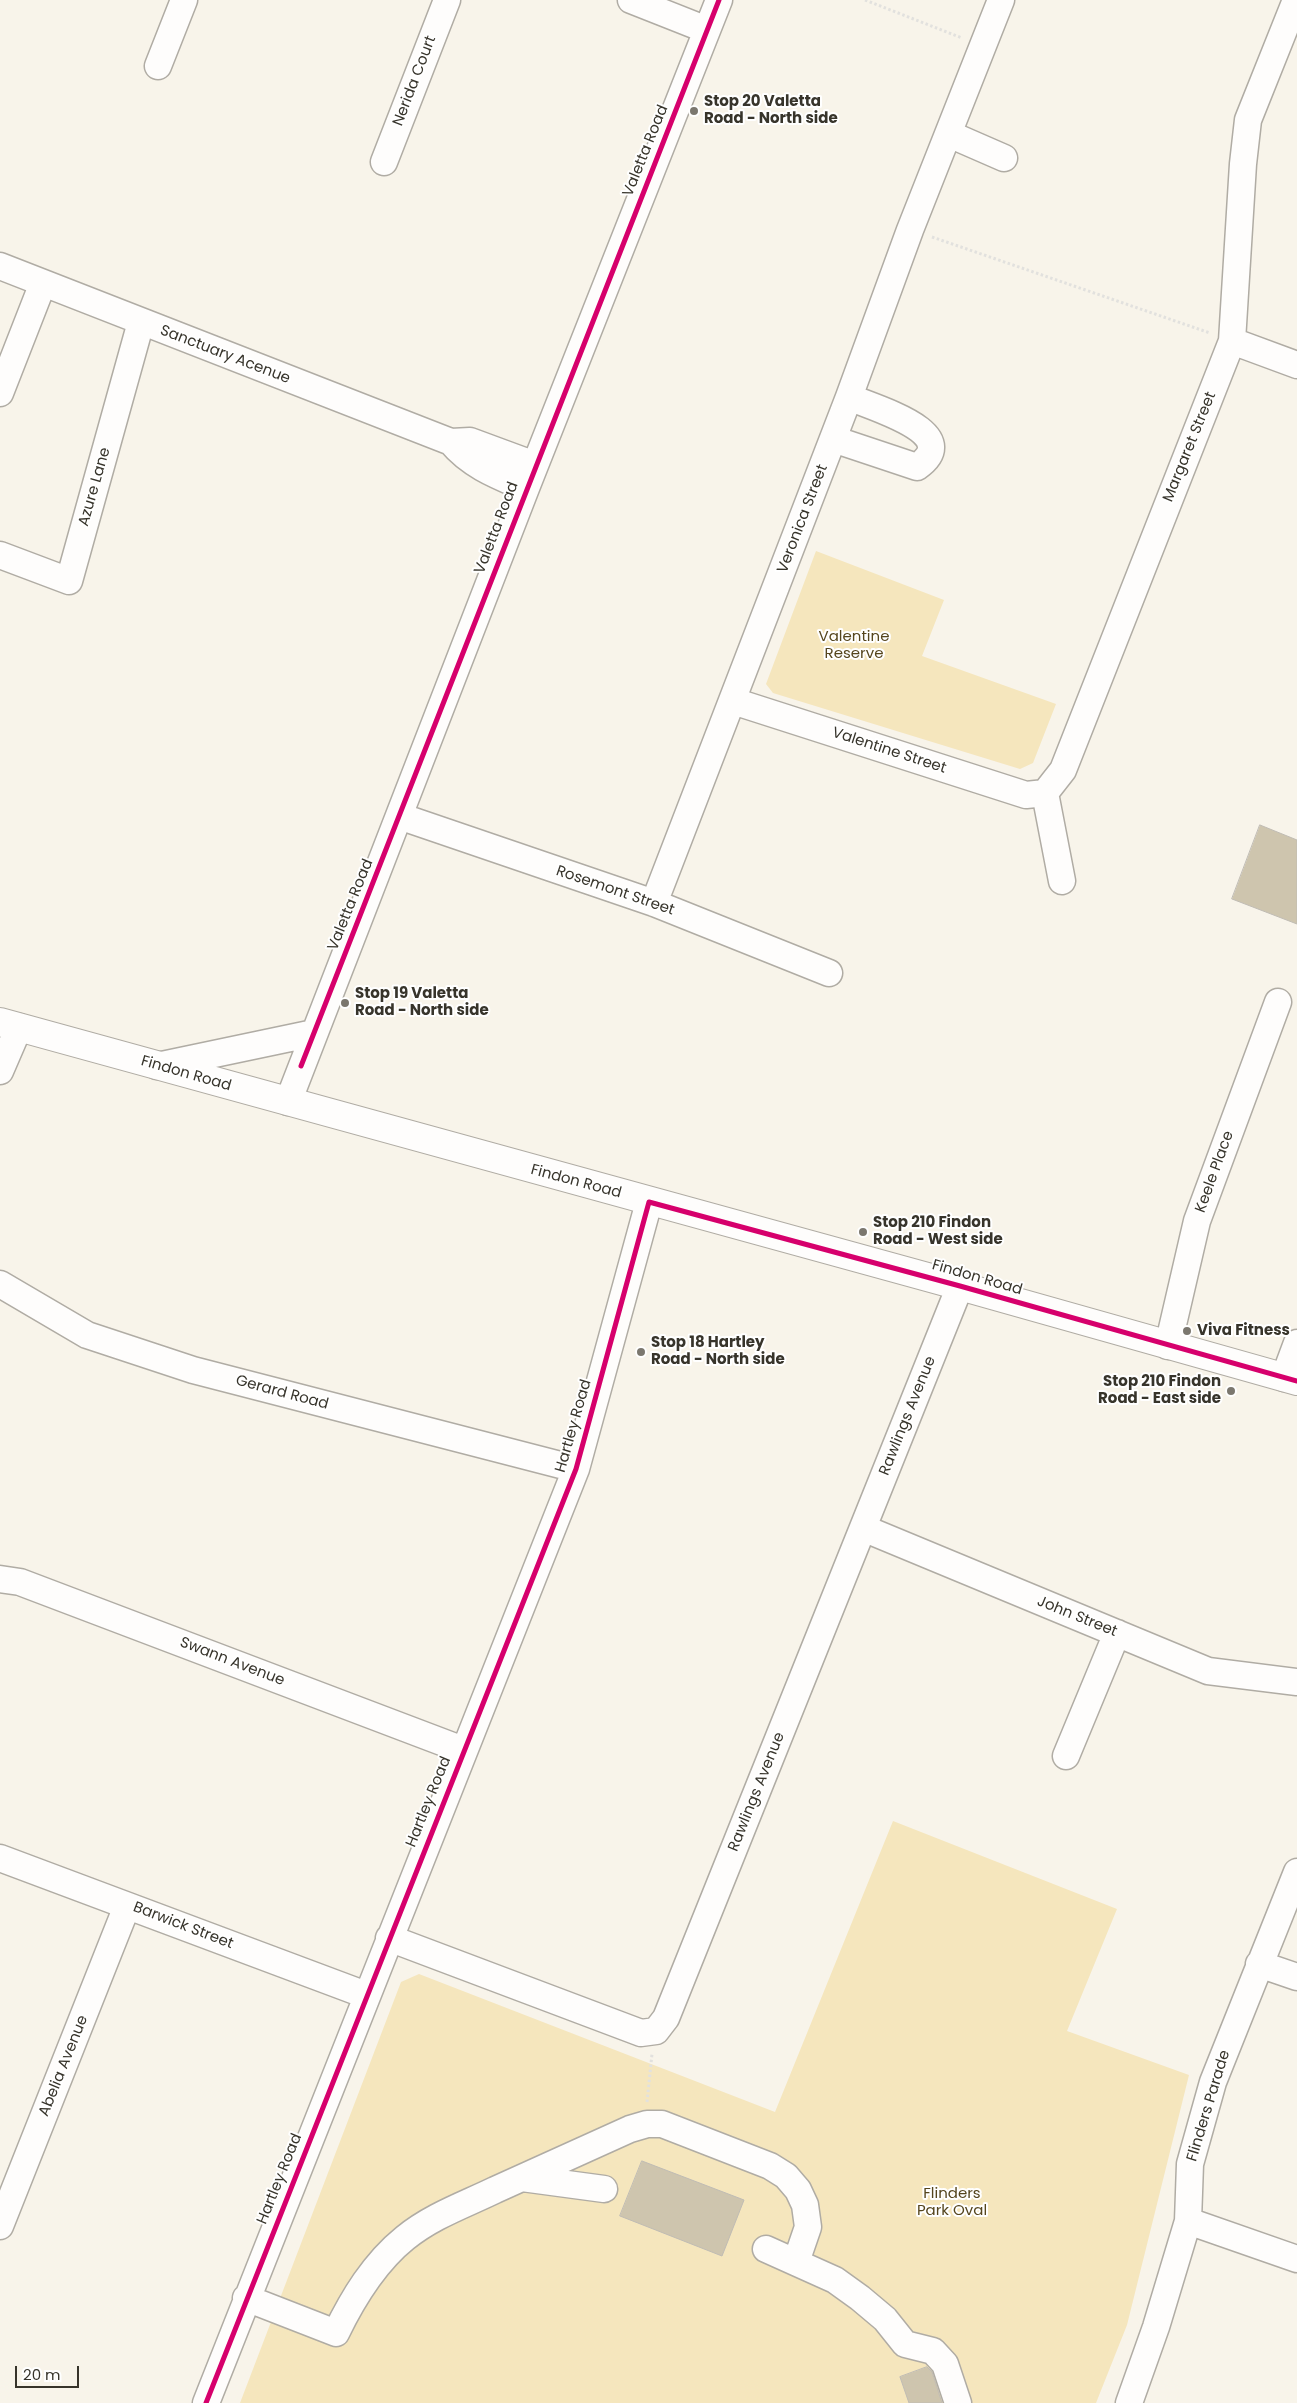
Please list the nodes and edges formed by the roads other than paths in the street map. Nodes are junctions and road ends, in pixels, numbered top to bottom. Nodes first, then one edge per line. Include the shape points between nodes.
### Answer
1 (184, 0) edge
2 (447, 0) edge
3 (631, 0) edge
4 (719, 0) edge
5 (1001, 0) edge
6 (1296, 0) edge
7 (707, 30) junction
8 (158, 66) dead end
9 (949, 134) junction
10 (1004, 158) dead end
11 (384, 162) dead end
12 (0, 266) edge
13 (43, 283) junction
14 (141, 322) junction
15 (1232, 341) junction
16 (1297, 365) edge
17 (0, 393) edge
18 (849, 397) junction
19 (833, 439) junction
20 (531, 477) junction
21 (0, 555) edge
22 (734, 701) junction
23 (1045, 793) junction
24 (399, 816) junction
25 (1062, 880) dead end
26 (654, 903) junction
27 (829, 973) dead end
28 (1278, 1002) dead end
29 (9, 1024) edge
30 (314, 1032) junction
31 (157, 1066) junction
32 (0, 1071) edge
33 (288, 1102) junction
34 (649, 1202) junction
35 (0, 1284) edge
36 (960, 1286) junction
37 (1297, 1343) edge
38 (1168, 1346) junction
39 (1290, 1380) edge
40 (576, 1469) junction
41 (863, 1528) junction
42 (0, 1579) edge
43 (1117, 1633) junction
44 (1297, 1682) edge
45 (463, 1750) junction
46 (1066, 1756) dead end
47 (0, 1858) edge
48 (1297, 1872) edge
49 (128, 1906) junction
50 (389, 1938) junction
51 (1259, 1964) junction
52 (1297, 1977) edge
53 (366, 1995) junction
54 (522, 2178) junction
55 (604, 2189) dead end
56 (1188, 2221) junction
57 (0, 2226) edge
58 (766, 2249) dead end
59 (1297, 2259) edge
60 (796, 2262) junction
61 (246, 2298) junction
62 (206, 2403) edge
63 (958, 2403) edge
64 (1129, 2403) edge

1 - 8 street
2 - 11 street, Nerida Court
3 - 7 street
4 - 7 street, Valetta Road
5 - 9 street, Veronica Street
6 - 15 street, Margaret Street via 1248,120
7 - 20 street, Valetta Road
9 - 10 street
9 - 18 street, Veronica Street
12 - 13 street, Sanctuary Acenue
13 - 14 street, Sanctuary Acenue
13 - 17 street
14 - 20 street, Sanctuary Acenue via 451,442 463,457 487,471
14 - 21 street, Azure Lane via 69,581
15 - 16 street
15 - 23 street, Margaret Street via 1062,770
18 - 19 street, Veronica Street
18 - 19 street via 918,426 931,441 929,459 917,467
19 - 22 street, Veronica Street
20 - 24 street, Valetta Road
22 - 23 street, Valentine Street via 1026,795
22 - 26 street, Veronica Street
23 - 25 street
24 - 26 street, Rosemont Street
24 - 30 street, Valetta Road
26 - 27 street, Rosemont Street
28 - 38 street, Keele Place via 1197,1221
29 - 31 main road, Findon Road
29 - 32 street
30 - 31 street
30 - 33 street, Valetta Road
31 - 33 main road, Findon Road
33 - 34 main road, Findon Road
34 - 36 main road, Findon Road
34 - 40 street, Hartley Road
35 - 40 street, Gerard Road via 88,1335 193,1370
36 - 38 main road, Findon Road
36 - 41 street, Rawlings Avenue
37 - 39 street
38 - 39 main road, Findon Road
40 - 45 street, Hartley Road
41 - 43 street, John Street
41 - 50 street, Rawlings Avenue via 666,2018 656,2031 641,2034
42 - 45 street, Swann Avenue via 20,1582
43 - 44 street, John Street via 1208,1671
43 - 46 street
45 - 50 street, Hartley Road
47 - 49 street, Barwick Street
48 - 51 street, Flinders Parade
49 - 53 street, Barwick Street
49 - 57 street, Abelia Avenue
50 - 53 street, Hartley Road
51 - 52 street
51 - 56 street, Flinders Parade via 1208,2100 1190,2164
53 - 61 street, Hartley Road
54 - 55 street
54 - 60 street via 630,2128 662,2124 770,2166 786,2176 805,2205 808,2226
54 - 61 street via 449,2210 405,2238 385,2256 366,2281 336,2333
56 - 59 street
56 - 64 street, Flinders Parade
58 - 60 street
60 - 63 street via 834,2280 860,2298 905,2344 933,2351 945,2364
61 - 62 street, Hartley Road

